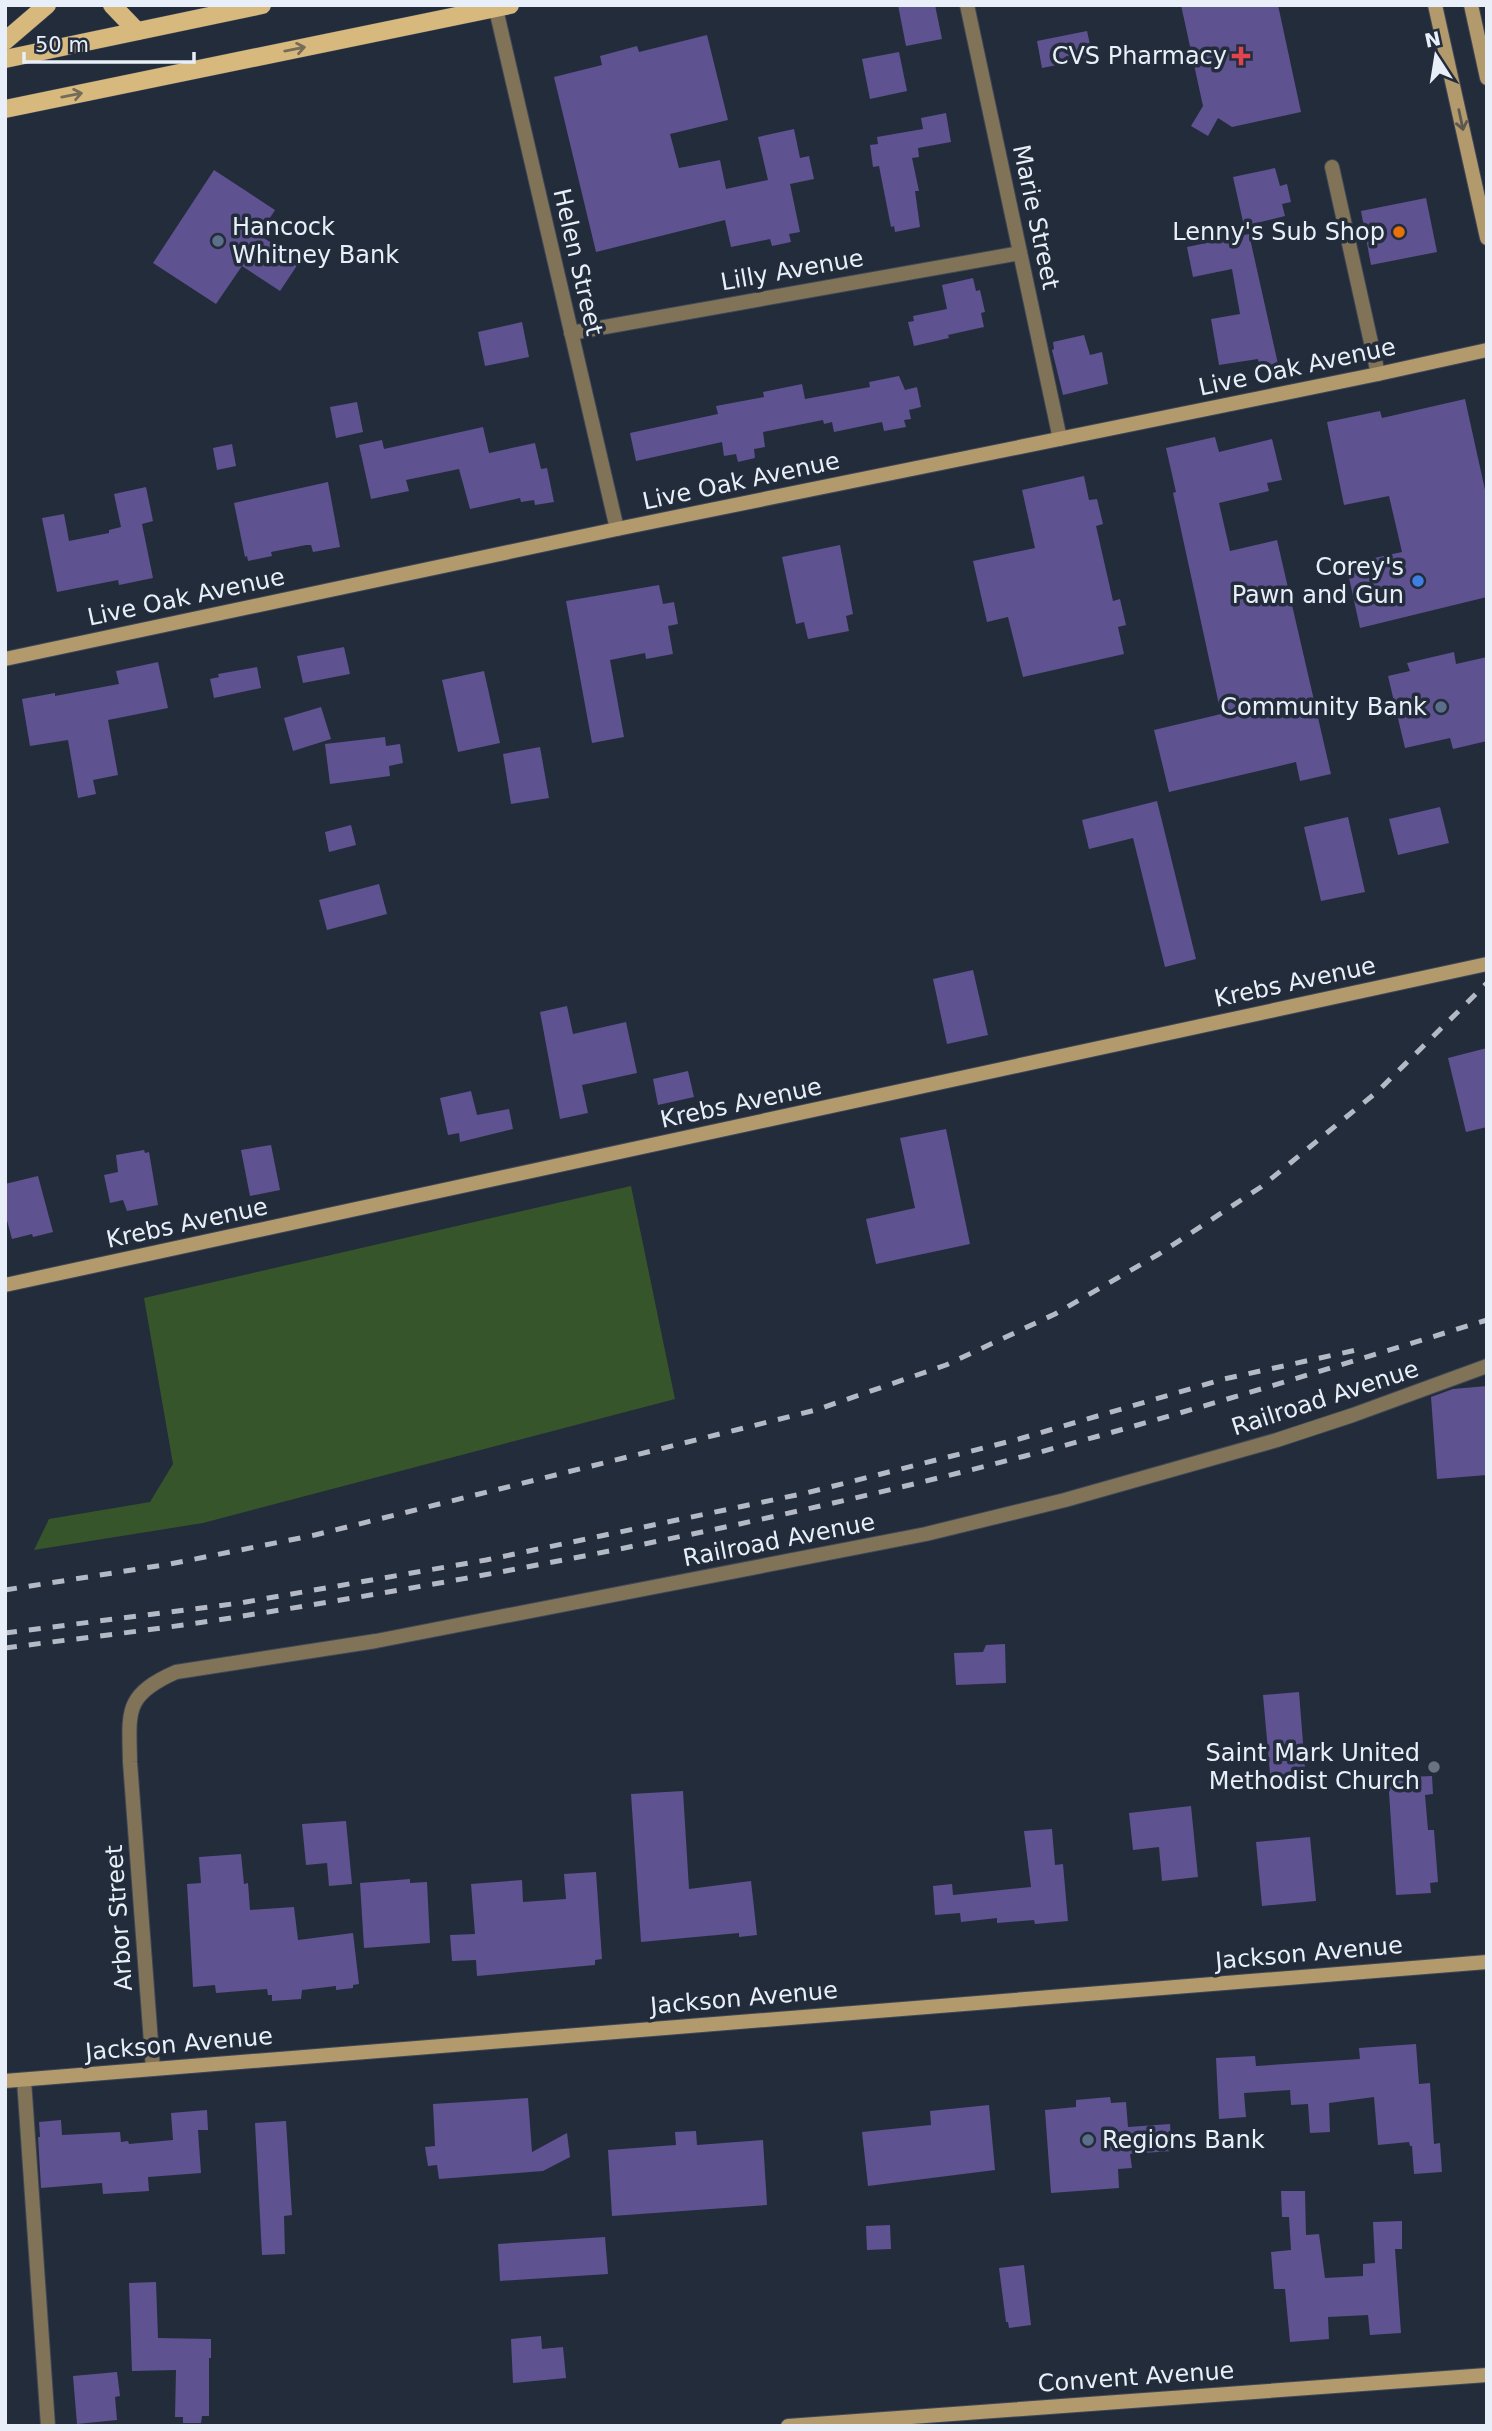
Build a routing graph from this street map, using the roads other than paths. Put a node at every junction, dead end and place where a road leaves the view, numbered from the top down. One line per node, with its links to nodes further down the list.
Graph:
1 (47, 5): 9 (main road)
2 (112, 5): 8 (main road)
3 (262, 5): 8 (main road)
4 (967, 5): 15 (street, Marie Street)
5 (1435, 5): 14 (street, one-way to 14)
6 (1471, 5): 11 (street)
7 (500, 6): 12 (main road, one-way to 7); 16 (street, Helen Street)
8 (136, 31): 10 (main road)
9 (5, 41)
10 (5, 59)
11 (1487, 78)
12 (5, 108)
13 (1332, 167): 18 (street)
14 (1487, 238)
15 (1020, 253): 16 (street, Lilly Avenue); 19 (street, Marie Street)
16 (571, 333): 20 (street, Helen Street)
17 (1487, 350): 18 (street, Live Oak Avenue)
18 (1378, 374): 19 (street, Live Oak Avenue)
19 (1060, 439): 20 (street, Live Oak Avenue)
20 (617, 529): 21 (street, Live Oak Avenue)
21 (5, 659)
22 (1487, 964): 23 (street, Krebs Avenue)
23 (5, 1285)
24 (1487, 1366): 25 (street, Railroad Avenue)
25 (130, 1762): 27 (street, Arbor Street)
26 (1487, 1962): 27 (street, Jackson Avenue)
27 (153, 2069): 28 (street, Jackson Avenue)
28 (24, 2080): 29 (street, Jackson Avenue); 31 (street)
29 (5, 2081)
30 (1487, 2375): 32 (street, Convent Avenue)
31 (48, 2426)
32 (788, 2426)

